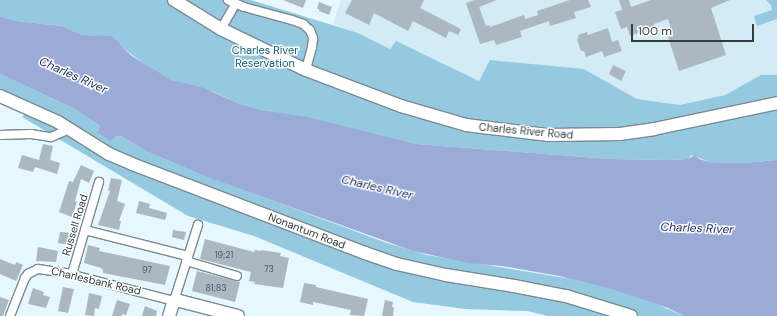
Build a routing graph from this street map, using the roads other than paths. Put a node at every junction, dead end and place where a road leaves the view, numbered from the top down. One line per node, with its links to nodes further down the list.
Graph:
1 (174, 0): 4 (street, Charles River Road)
2 (228, 0): 3 (street)
3 (235, 5): 4 (street); 5 (street)
4 (221, 29): 5 (street, Charles River Road)
5 (306, 70): 7 (street, Charles River Road)
6 (0, 96): 8 (street, Nonantum Road)
7 (777, 103)
8 (68, 128): 9 (street); 21 (street, Nonantum Road)
9 (0, 135)
10 (99, 182): 12 (street, Russell Road)
11 (198, 225): 13 (street)
12 (85, 230): 13 (street); 14 (street, Russell Road)
13 (187, 259): 15 (street); 16 (street)
14 (72, 274): 16 (street, Charlesbank Road); 18 (street, Charlesbank Road)
15 (237, 276)
16 (174, 301): 17 (street, Charlesbank Road); 19 (street)
17 (209, 308): 19 (street, Charlesbank Road); 20 (street, Charlesbank Road)
18 (10, 316)
19 (170, 316)
20 (238, 316)
21 (631, 316)

